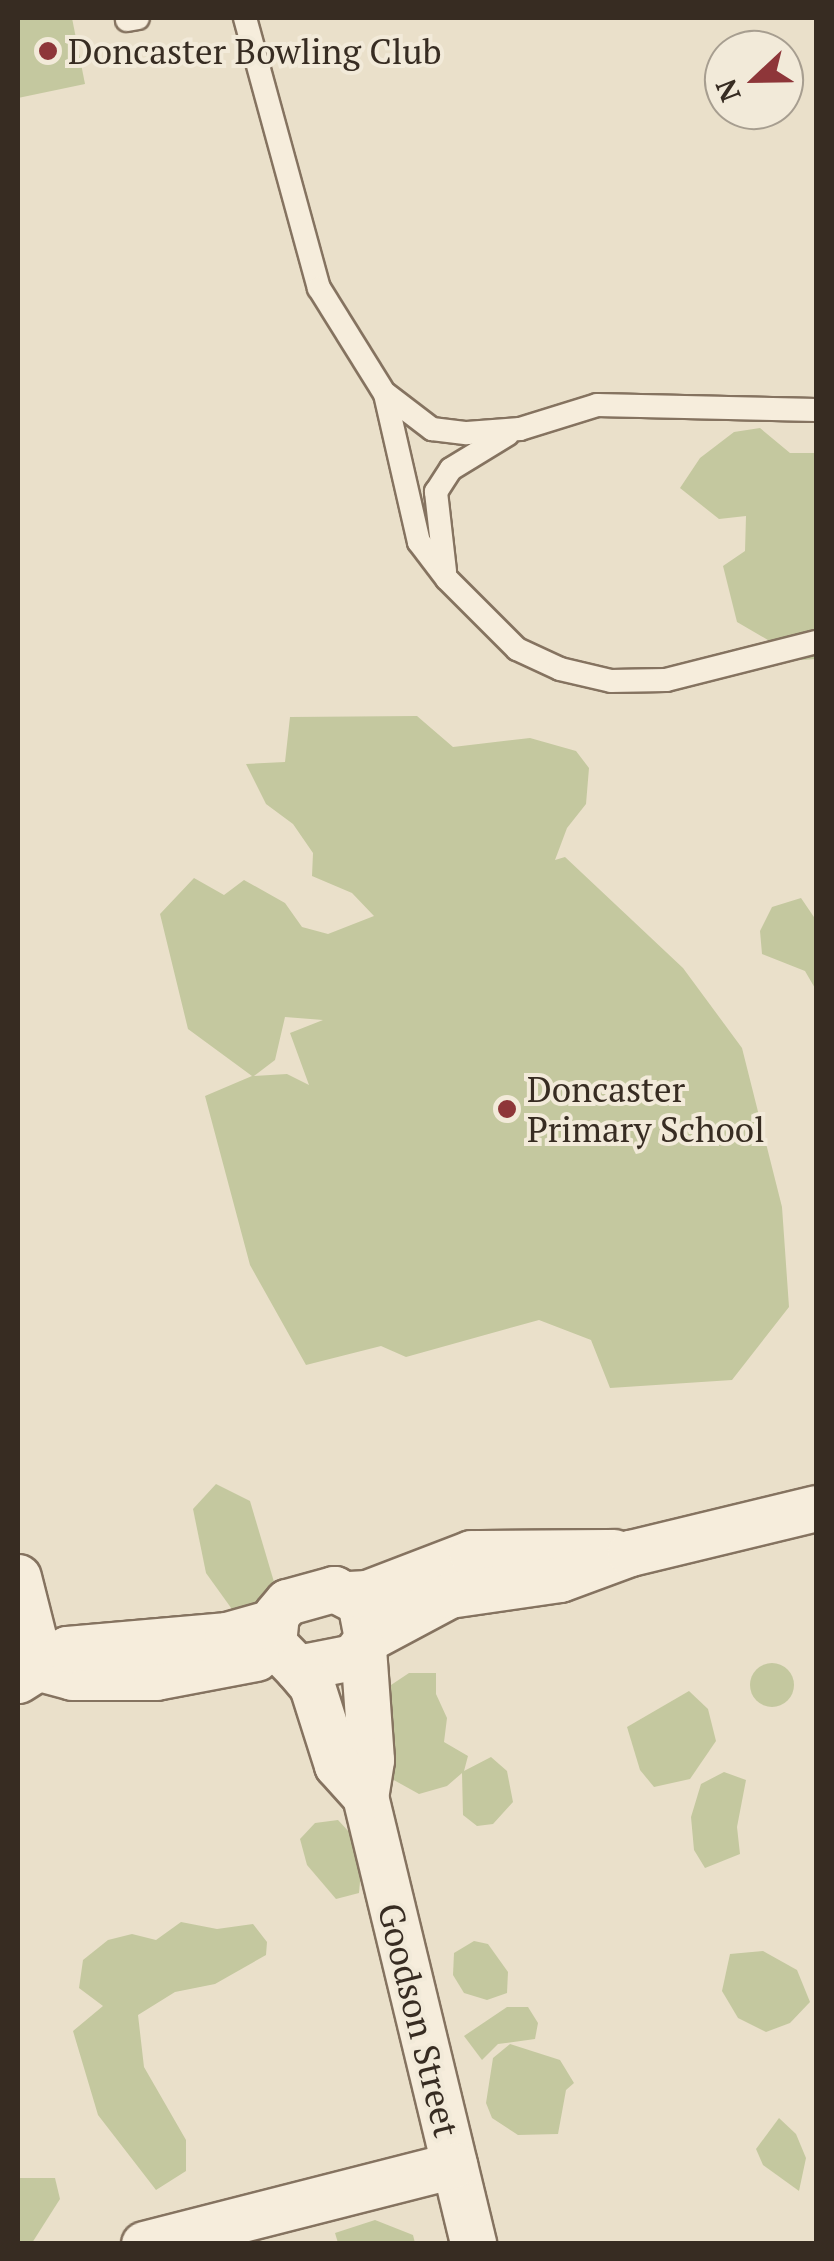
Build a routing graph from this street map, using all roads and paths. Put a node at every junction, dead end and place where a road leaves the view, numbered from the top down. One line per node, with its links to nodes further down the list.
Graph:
1 (245, 18): 2 (lane)
2 (385, 394): 4 (lane); 5 (lane)
3 (816, 410): 4 (lane)
4 (520, 430): 5 (lane)
5 (447, 580): 6 (lane)
6 (816, 642)
7 (816, 1508): 8 (street)
8 (630, 1553): 10 (street); 11 (street)
9 (18, 1577): 13 (street)
10 (349, 1594): 11 (street); 12 (street)
11 (365, 1643): 12 (street); 14 (street, Goodson Street)
12 (284, 1650): 13 (street); 14 (street, Goodson Street)
13 (29, 1674)
14 (365, 1796): 15 (street, Goodson Street)
15 (454, 2165): 16 (street); 17 (street, Goodson Street)
16 (144, 2244)
17 (474, 2244)

